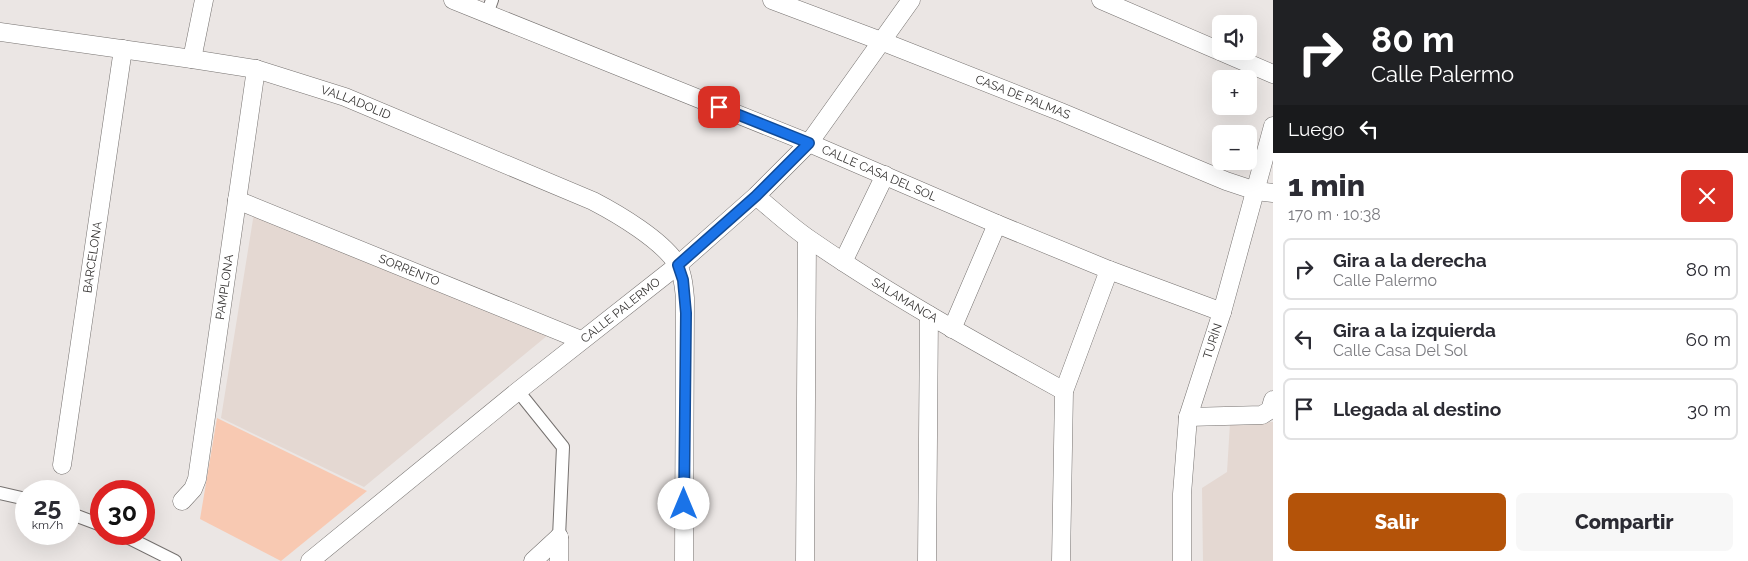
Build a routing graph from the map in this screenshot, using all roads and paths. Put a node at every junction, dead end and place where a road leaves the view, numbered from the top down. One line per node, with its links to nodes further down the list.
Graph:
1 (204, 0): 10 (street)
2 (453, 0): 6 (street, CALLE CASA DEL SOL)
3 (772, 0): 8 (street, CASA DE PALMAS)
4 (911, 0): 8 (street, CALLE PALERMO)
5 (1101, 0): 12 (street)
6 (489, 7): 14 (street, CALLE CASA DEL SOL)
7 (0, 32): 9 (street, VALLADOLID)
8 (881, 40): 14 (street, CALLE PALERMO); 16 (street, CASA DE PALMAS)
9 (123, 49): 10 (street, VALLADOLID); 32 (street, BARCELONA)
10 (192, 58): 11 (street, VALLADOLID)
11 (256, 69): 18 (street, PAMPLONA); 22 (street, VALLADOLID)
12 (1273, 74)
13 (1273, 126): 16 (street, TURÍN)
14 (809, 143): 15 (street, CALLE CASA DEL SOL); 17 (street, CALLE PALERMO)
15 (885, 175): 19 (street, CALLE CASA DEL SOL); 21 (street)
16 (1264, 192): 24 (street, TURÍN)
17 (756, 196): 20 (street, SALAMANCA); 22 (street, CALLE PALERMO)
18 (237, 200): 27 (street, SORRENTO); 35 (street, PAMPLONA)
19 (997, 224): 23 (street, CALLE CASA DEL SOL); 26 (street)
20 (807, 238): 21 (street, SALAMANCA); 43 (street)
21 (843, 262): 25 (street, SALAMANCA)
22 (678, 265): 27 (street, CALLE PALERMO); 42 (street)
23 (1109, 270): 24 (street, CALLE CASA DEL SOL); 29 (street)
24 (1222, 312): 31 (street, TURÍN)
25 (929, 315): 26 (street, SALAMANCA); 44 (street)
26 (952, 329): 29 (street, SALAMANCA)
27 (581, 340): 28 (street, CALLE PALERMO)
28 (518, 391): 36 (street); 39 (street, CALLE PALERMO)
29 (1064, 391): 45 (street)
30 (1273, 400): 31 (street)
31 (1188, 417): 46 (street, TURÍN)
32 (62, 465)
33 (0, 493): 34 (street)
34 (15, 496)
35 (182, 500)
36 (559, 537): 40 (street); 41 (street)
37 (144, 545): 38 (street)
38 (175, 561)
39 (310, 561)
40 (533, 561)
41 (559, 561)
42 (684, 561)
43 (805, 561)
44 (927, 561)
45 (1062, 561)
46 (1182, 561)

